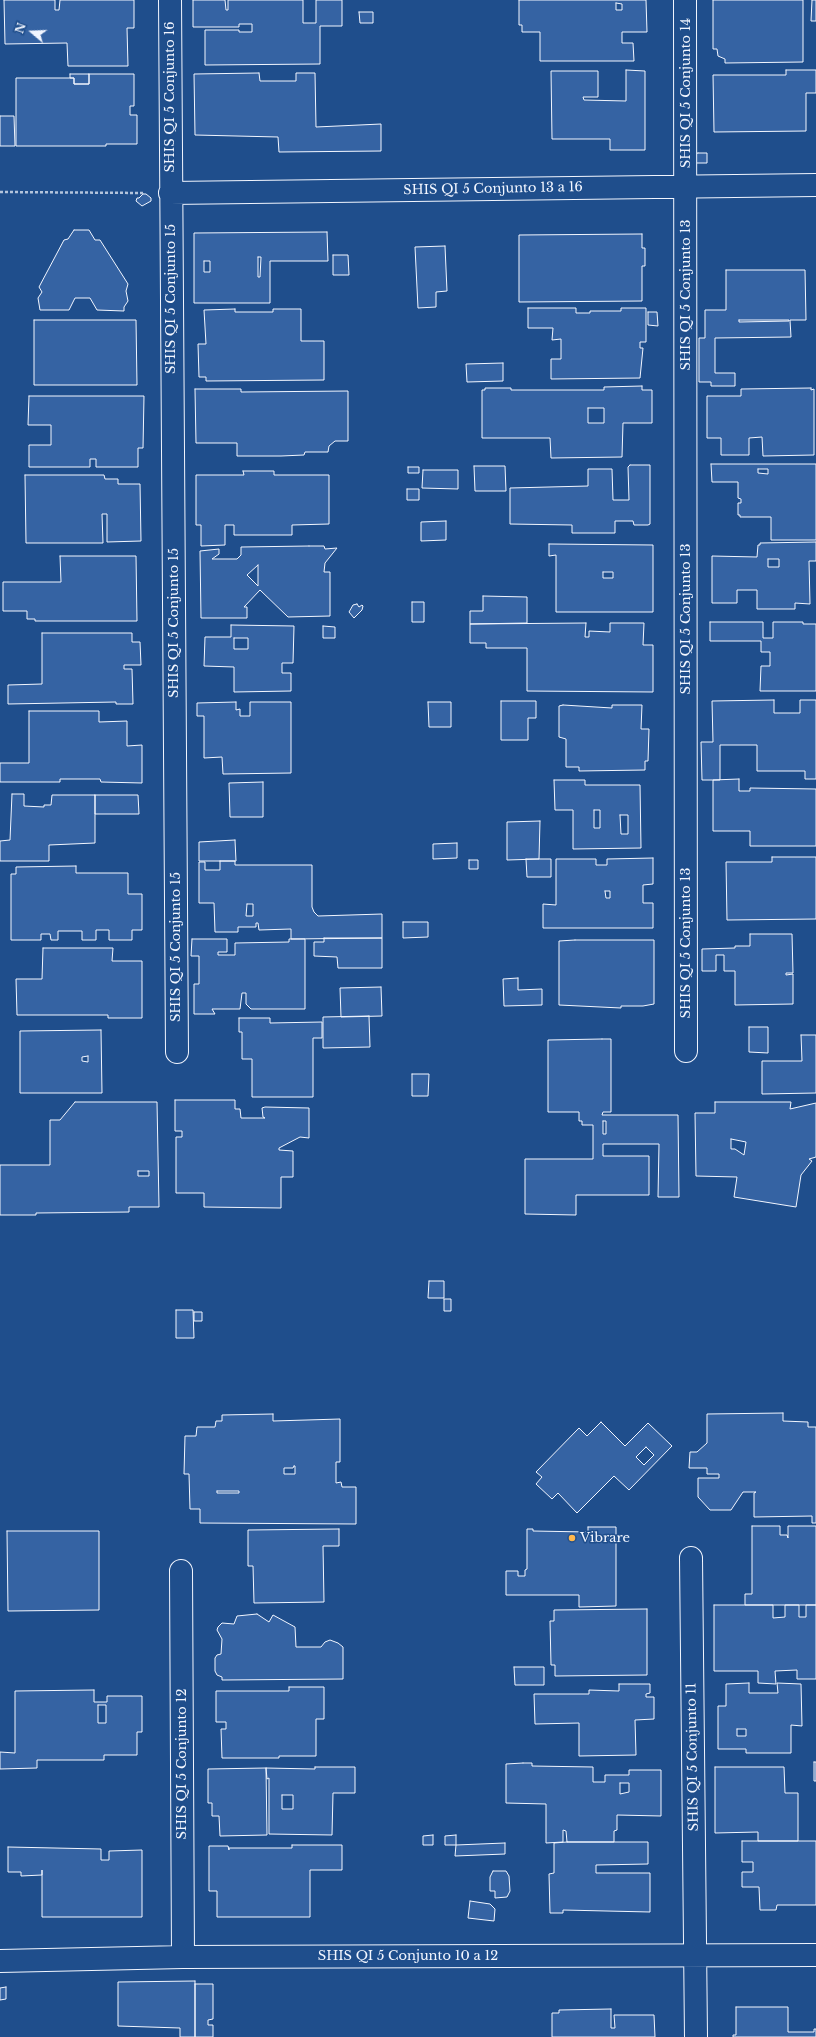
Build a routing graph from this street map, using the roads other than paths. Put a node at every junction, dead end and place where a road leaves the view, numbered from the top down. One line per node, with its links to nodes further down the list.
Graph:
1 (170, 0): 5 (street, SHIS QI 5 Conjunto 16)
2 (685, 0): 4 (street, SHIS QI 5 Conjunto 14)
3 (816, 185): 4 (street, SHIS QI 5 Conjunto 13 a 16)
4 (686, 187): 5 (street, SHIS QI 5 Conjunto 13 a 16); 6 (street, SHIS QI 5 Conjunto 13)
5 (170, 193): 7 (street, SHIS QI 5 Conjunto 15)
6 (686, 1051)
7 (177, 1052)
8 (691, 1558): 12 (street, SHIS QI 5 Conjunto 11)
9 (181, 1571): 11 (street, SHIS QI 5 Conjunto 12)
10 (816, 1955): 12 (street, SHIS QI 5 Conjunto 10 a 12)
11 (183, 1956): 12 (street, SHIS QI 5 Conjunto 10 a 12); 13 (street, SHIS QI 5 Conjunto 10 a 12)
12 (696, 1956): 14 (street, SHIS QI 5 Conjunto 11)
13 (0, 1961)
14 (696, 2037)

